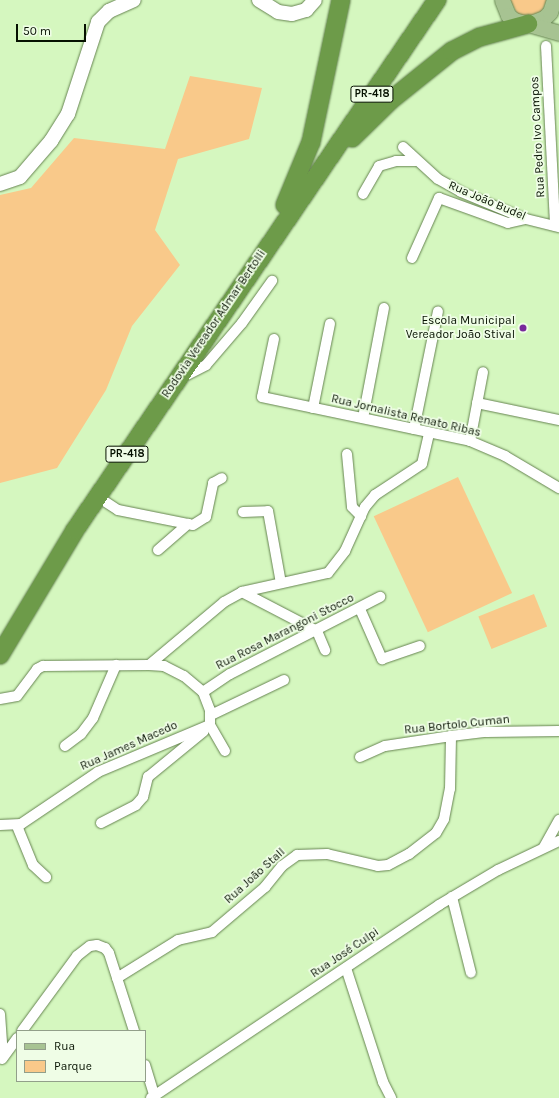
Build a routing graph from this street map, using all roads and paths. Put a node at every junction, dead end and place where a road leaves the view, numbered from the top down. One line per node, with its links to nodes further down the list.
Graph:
1 (134, 0): 13 (street)
2 (259, 0): 3 (street)
3 (315, 0)
4 (341, 0): 18 (highway)
5 (437, 0): 14 (highway, Rodovia Vereador Admar Bertolli / PR-418)
6 (554, 0): 8 (main road)
7 (501, 1): 8 (main road)
8 (528, 24): 9 (main road); 14 (highway)
9 (559, 33)
10 (546, 46): 17 (street, Rua Pedro Ivo Campos)
11 (403, 147): 12 (street, Rua João Budel)
12 (416, 161): 15 (street); 16 (street, Rua João Budel)
13 (0, 184)
14 (307, 187): 18 (highway, Rodovia Vereador Admar Bertolli / PR-418)
15 (363, 194)
16 (526, 218): 17 (street, Rua João Budel); 19 (street)
17 (557, 227)
18 (260, 257): 26 (highway, Rodovia Vereador Admar Bertolli / PR-418)
19 (412, 258)
20 (272, 281): 26 (street)
21 (384, 308): 29 (street)
22 (438, 311): 31 (street)
23 (330, 324): 28 (street)
24 (274, 339): 28 (street, Rua Jornalista Renato Ribas)
25 (483, 372): 27 (street)
26 (176, 380): 37 (highway, Rodovia Vereador Admar Bertolli / PR-418)
27 (477, 403): 30 (street); 33 (street)
28 (313, 408): 29 (street, Rua Jornalista Renato Ribas)
29 (362, 418): 31 (street, Rua Jornalista Renato Ribas)
30 (559, 420)
31 (414, 430): 32 (street, Rua Jornalista Renato Ribas)
32 (429, 433): 33 (street, Rua Jornalista Renato Ribas); 39 (street)
33 (470, 442): 36 (street, Rua Jornalista Renato Ribas)
34 (347, 454): 39 (street)
35 (222, 478): 40 (street)
36 (559, 488)
37 (98, 497): 40 (street); 49 (highway, Rodovia Vereador Admar Bertolli / PR-418)
38 (243, 512): 42 (street)
39 (361, 516): 42 (street)
40 (188, 524): 41 (street)
41 (158, 550)
42 (281, 583): 43 (street)
43 (242, 592): 46 (street); 51 (street)
44 (380, 597): 45 (street, Rua Rosa Marangoni Stocco)
45 (360, 609): 46 (street, Rua Rosa Marangoni Stocco); 47 (street)
46 (316, 631): 48 (street); 53 (street, Rua Rosa Marangoni Stocco)
47 (420, 646)
48 (325, 650)
49 (0, 655)
50 (116, 665): 51 (street); 54 (street); 58 (street)
51 (150, 665): 53 (street)
52 (284, 680): 55 (street)
53 (203, 692): 55 (street)
54 (0, 699)
55 (210, 720): 59 (street); 62 (street); 64 (street, Rua James Macedo)
56 (559, 731): 57 (street, Rua Bortolo Cuman)
57 (451, 736): 60 (street, Rua Bortolo Cuman); 71 (street, Rua João Stall)
58 (65, 746)
59 (225, 751)
60 (360, 757)
61 (559, 820): 66 (street)
62 (101, 823)
63 (0, 825): 64 (street)
64 (17, 826): 67 (street)
65 (559, 841): 66 (street, Rua José Culpi)
66 (544, 847): 68 (street, Rua José Culpi)
67 (46, 877)
68 (452, 897): 69 (street, Rua José Culpi); 70 (street)
69 (346, 968): 78 (street, Rua José Culpi); 79 (street)
70 (471, 973)
71 (117, 978): 73 (street); 74 (street)
72 (0, 1014): 76 (street)
73 (23, 1030)
74 (134, 1030)
75 (16, 1039): 76 (street)
76 (1, 1059)
77 (146, 1069): 78 (street)
78 (154, 1097)
79 (391, 1098)

